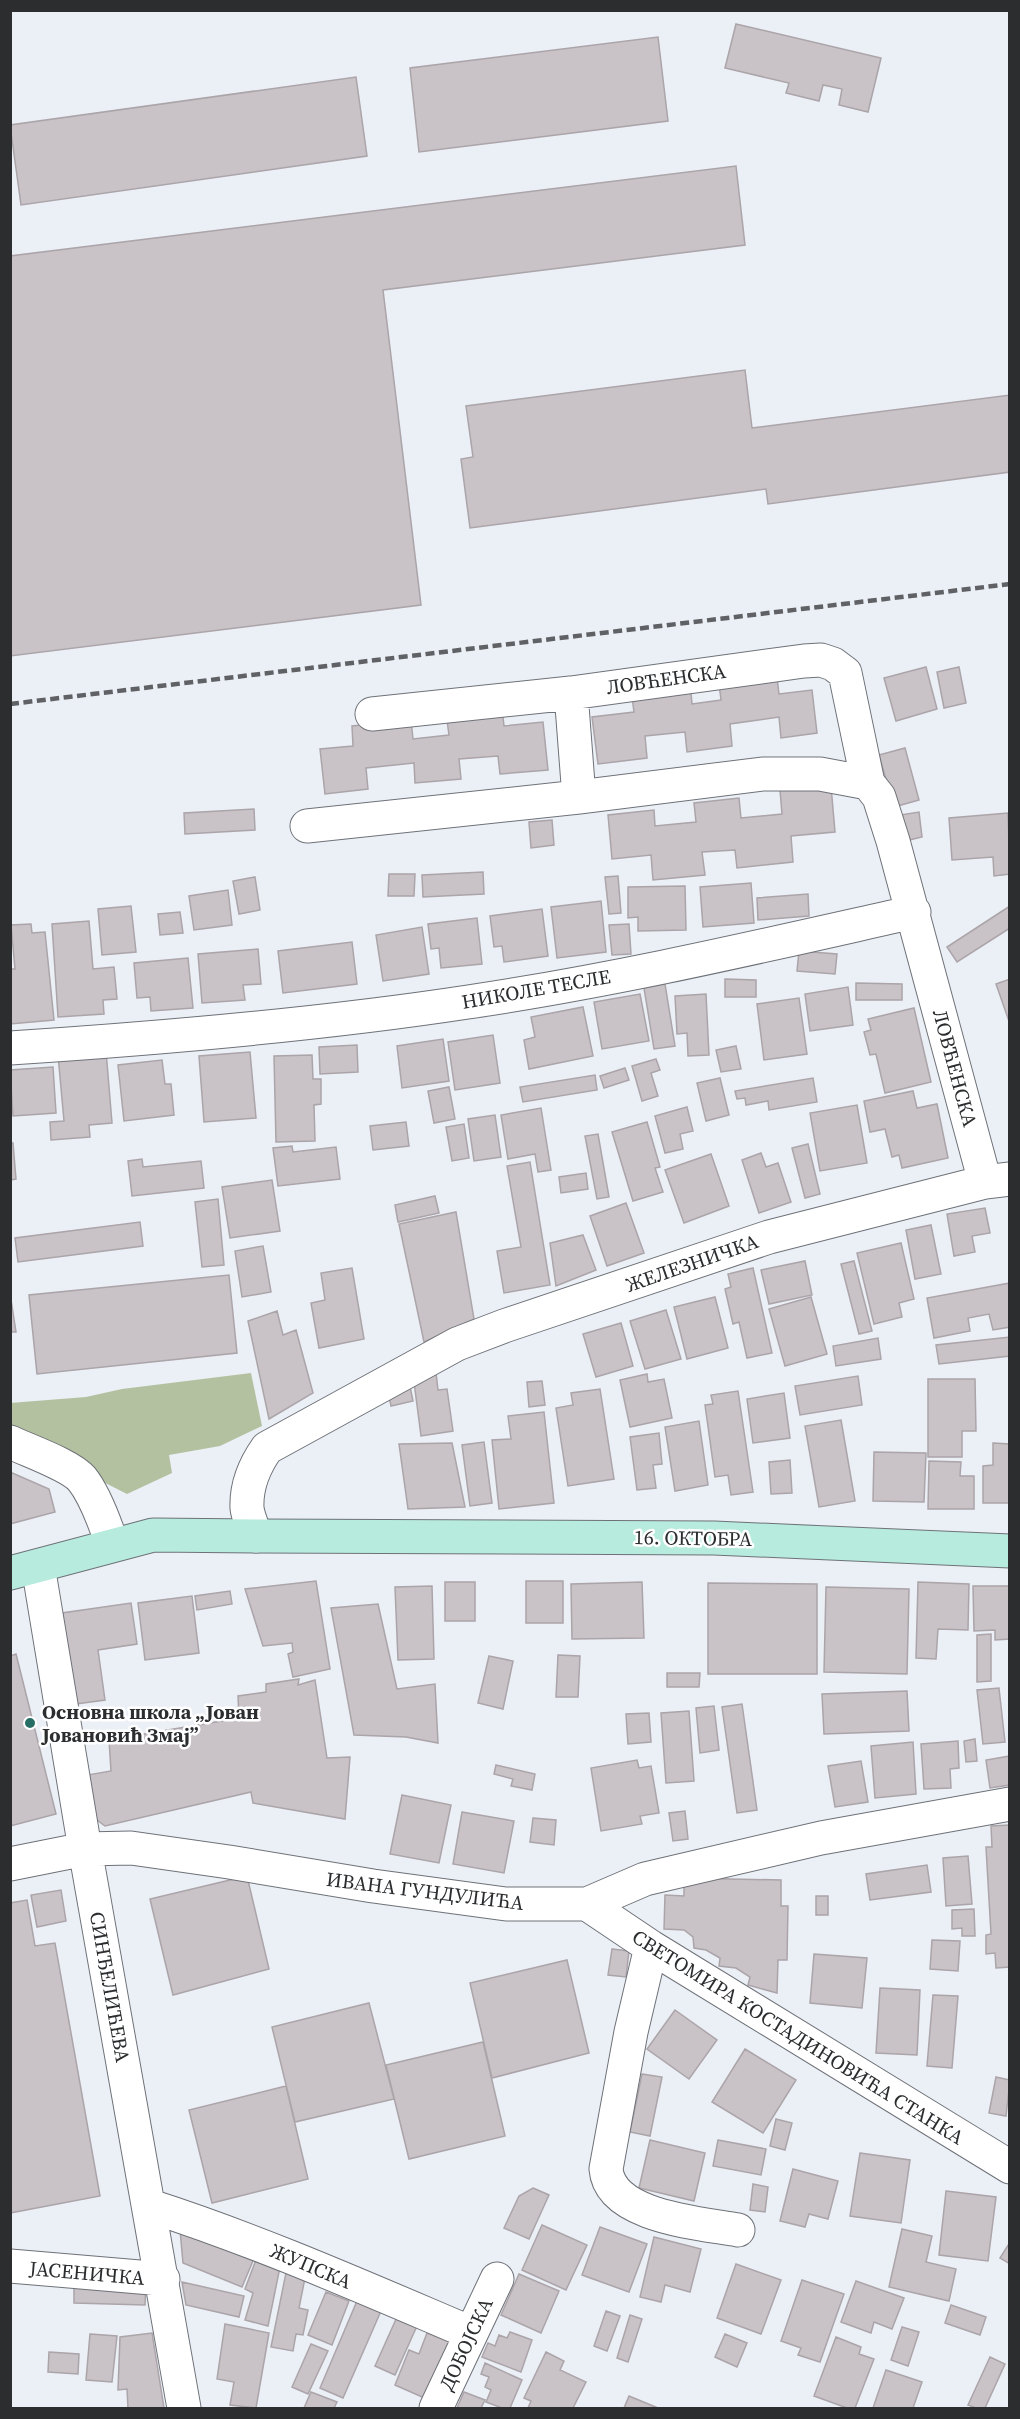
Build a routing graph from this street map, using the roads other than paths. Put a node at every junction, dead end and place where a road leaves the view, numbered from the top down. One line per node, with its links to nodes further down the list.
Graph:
1 (571, 693): 2 (street, ЛОВЋЕНСКА); 3 (street, ЛОВЋЕНСКА); 4 (street)
2 (372, 714)
3 (868, 783): 4 (street); 6 (street, ЛОВЋЕНСКА)
4 (579, 797): 5 (street)
5 (307, 826)
6 (914, 912): 7 (street, НИКОЛЕ ТЕСЛЕ); 8 (street, ЛОВЋЕНСКА)
7 (10, 1048)
8 (997, 1181): 10 (street, ЖЕЛЕЗНИЧКА)
9 (10, 1442): 11 (street)
10 (256, 1536): 11 (main road, 16. ОКТОБРА); 12 (main road, 16. ОКТОБРА)
11 (112, 1544): 13 (main road, 16. ОКТОБРА)
12 (1010, 1551)
13 (24, 1569): 15 (street, СИНЂЕЛИЋЕВА)
14 (1010, 1804): 17 (street, ИВАНА ГУНДУЛИЋА)
15 (85, 1849): 16 (street, ИВАНА ГУНДУЛИЋА); 17 (street, ИВАНА ГУНДУЛИЋА); 20 (street, СИНЂЕЛИЋЕВА)
16 (10, 1864)
17 (587, 1904): 18 (street, СВЕТОМИРА КОСТАДИНОВИЋА СТАНКА)
18 (651, 1947): 19 (street, СВЕТОМИРА КОСТАДИНОВИЋА СТАНКА); 21 (street)
19 (1010, 2167)
20 (150, 2206): 23 (street, СИНЂЕЛИЋЕВА); 25 (street, ЖУПСКА)
21 (738, 2230)
22 (10, 2266): 23 (street, ЈАСЕНИЧКА)
23 (163, 2279): 26 (street, СИНЂЕЛИЋЕВА)
24 (497, 2279): 25 (street, ДОБОЈСКА)
25 (471, 2333): 27 (street, ДОБОЈСКА)
26 (184, 2409)
27 (436, 2409)

